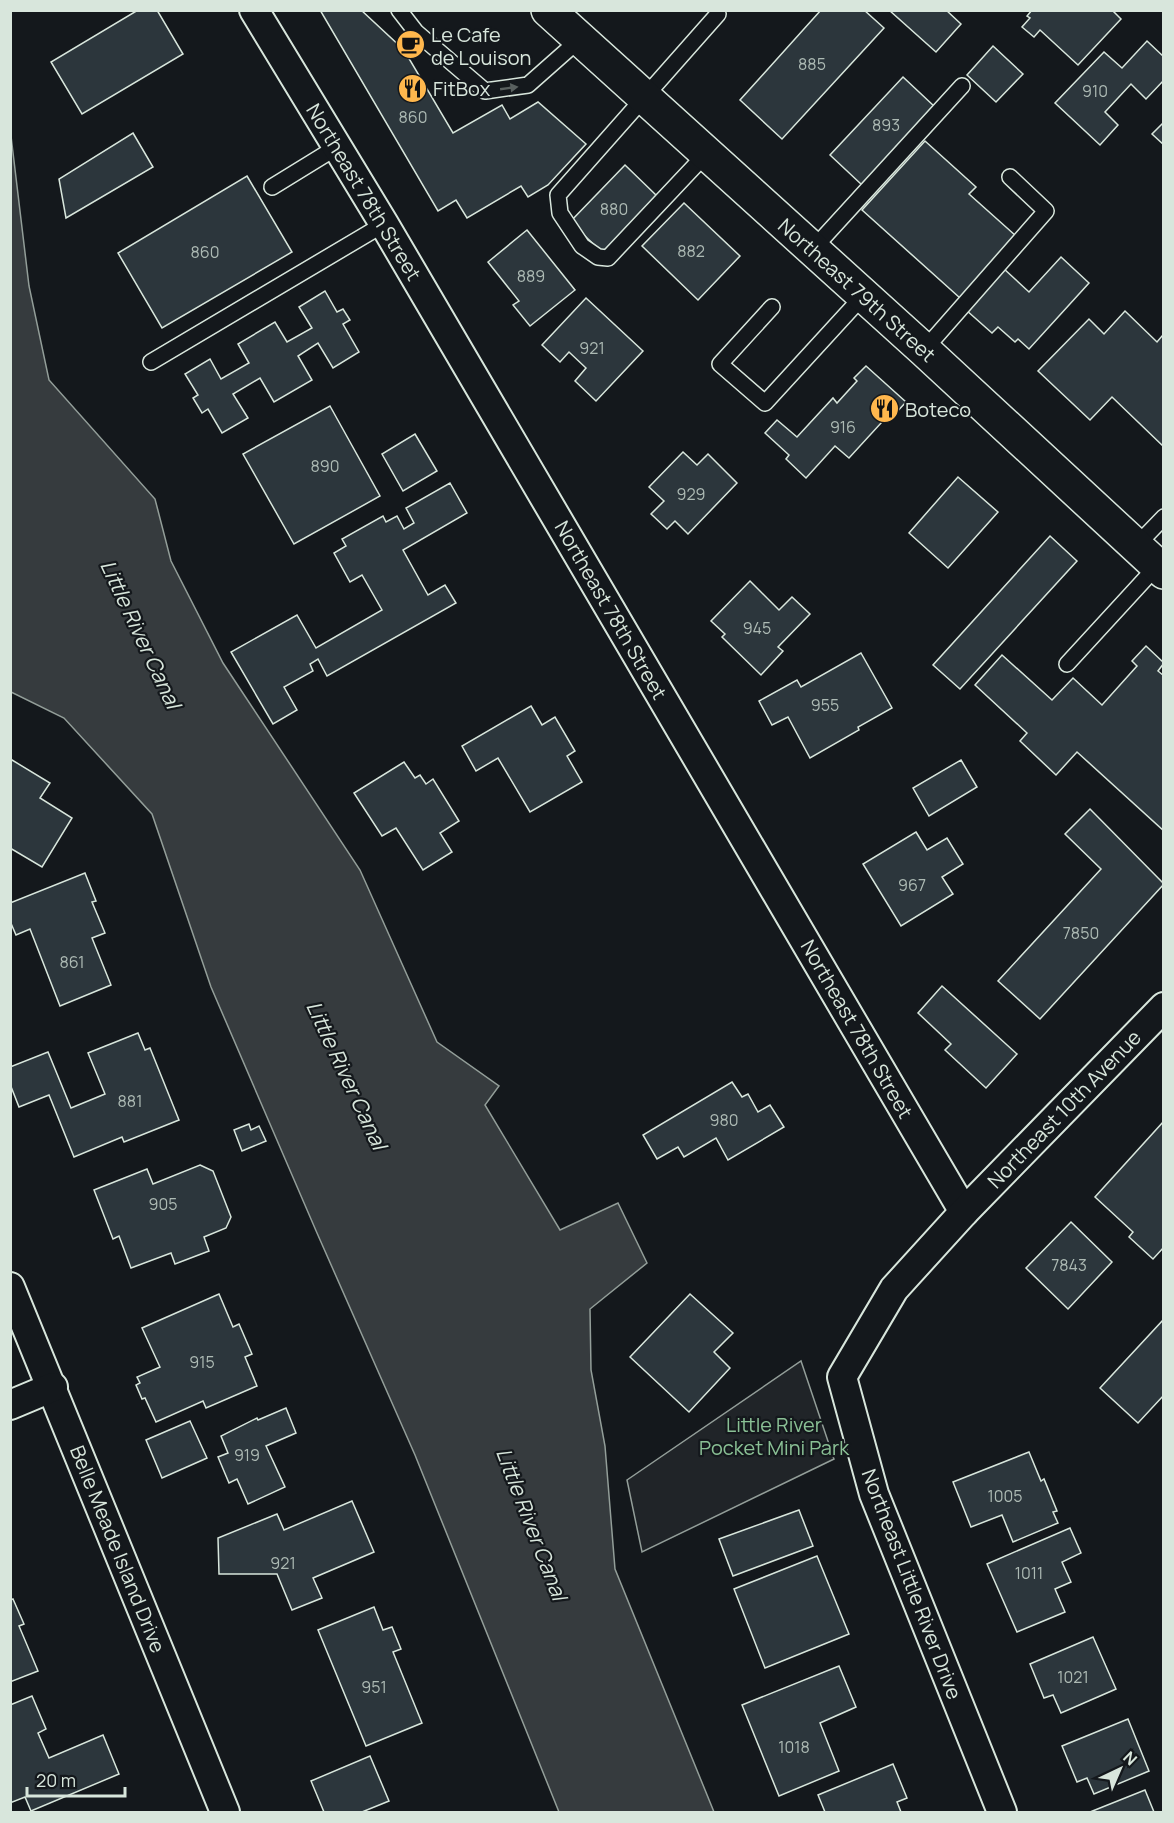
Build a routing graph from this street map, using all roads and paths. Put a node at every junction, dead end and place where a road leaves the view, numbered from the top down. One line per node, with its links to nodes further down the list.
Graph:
1 (254, 10): 8 (street, Northeast 78th Street)
2 (399, 10): 5 (lane, one-way to 5)
3 (548, 10): 5 (main road, Northeast 79th Street)
4 (718, 14): 7 (lane)
5 (580, 39): 7 (main road, Northeast 79th Street)
6 (962, 86): 13 (lane)
7 (644, 98): 9 (main road, Northeast 79th Street); 9 (lane)
8 (337, 147): 11 (lane); 12 (street, Northeast 78th Street)
9 (706, 154): 13 (main road, Northeast 79th Street)
10 (1010, 177): 16 (lane)
11 (272, 187)
12 (384, 224): 17 (lane); 22 (street, Northeast 78th Street)
13 (812, 250): 14 (main road, Northeast 79th Street)
14 (863, 296): 15 (lane); 16 (main road, Northeast 79th Street)
15 (772, 307)
16 (924, 350): 19 (main road, Northeast 79th Street)
17 (151, 362)
18 (1164, 517): 19 (lane)
19 (1152, 562): 20 (lane)
20 (1067, 664)
21 (1164, 1007): 22 (street, Northeast 10th Avenue)
22 (964, 1212): 27 (street, Northeast Little River Drive)
23 (10, 1287): 24 (street, Belle Meade Island Drive)
24 (53, 1387): 25 (street); 26 (street, Belle Meade Island Drive)
25 (10, 1405)
26 (225, 1812)
27 (1002, 1812)

